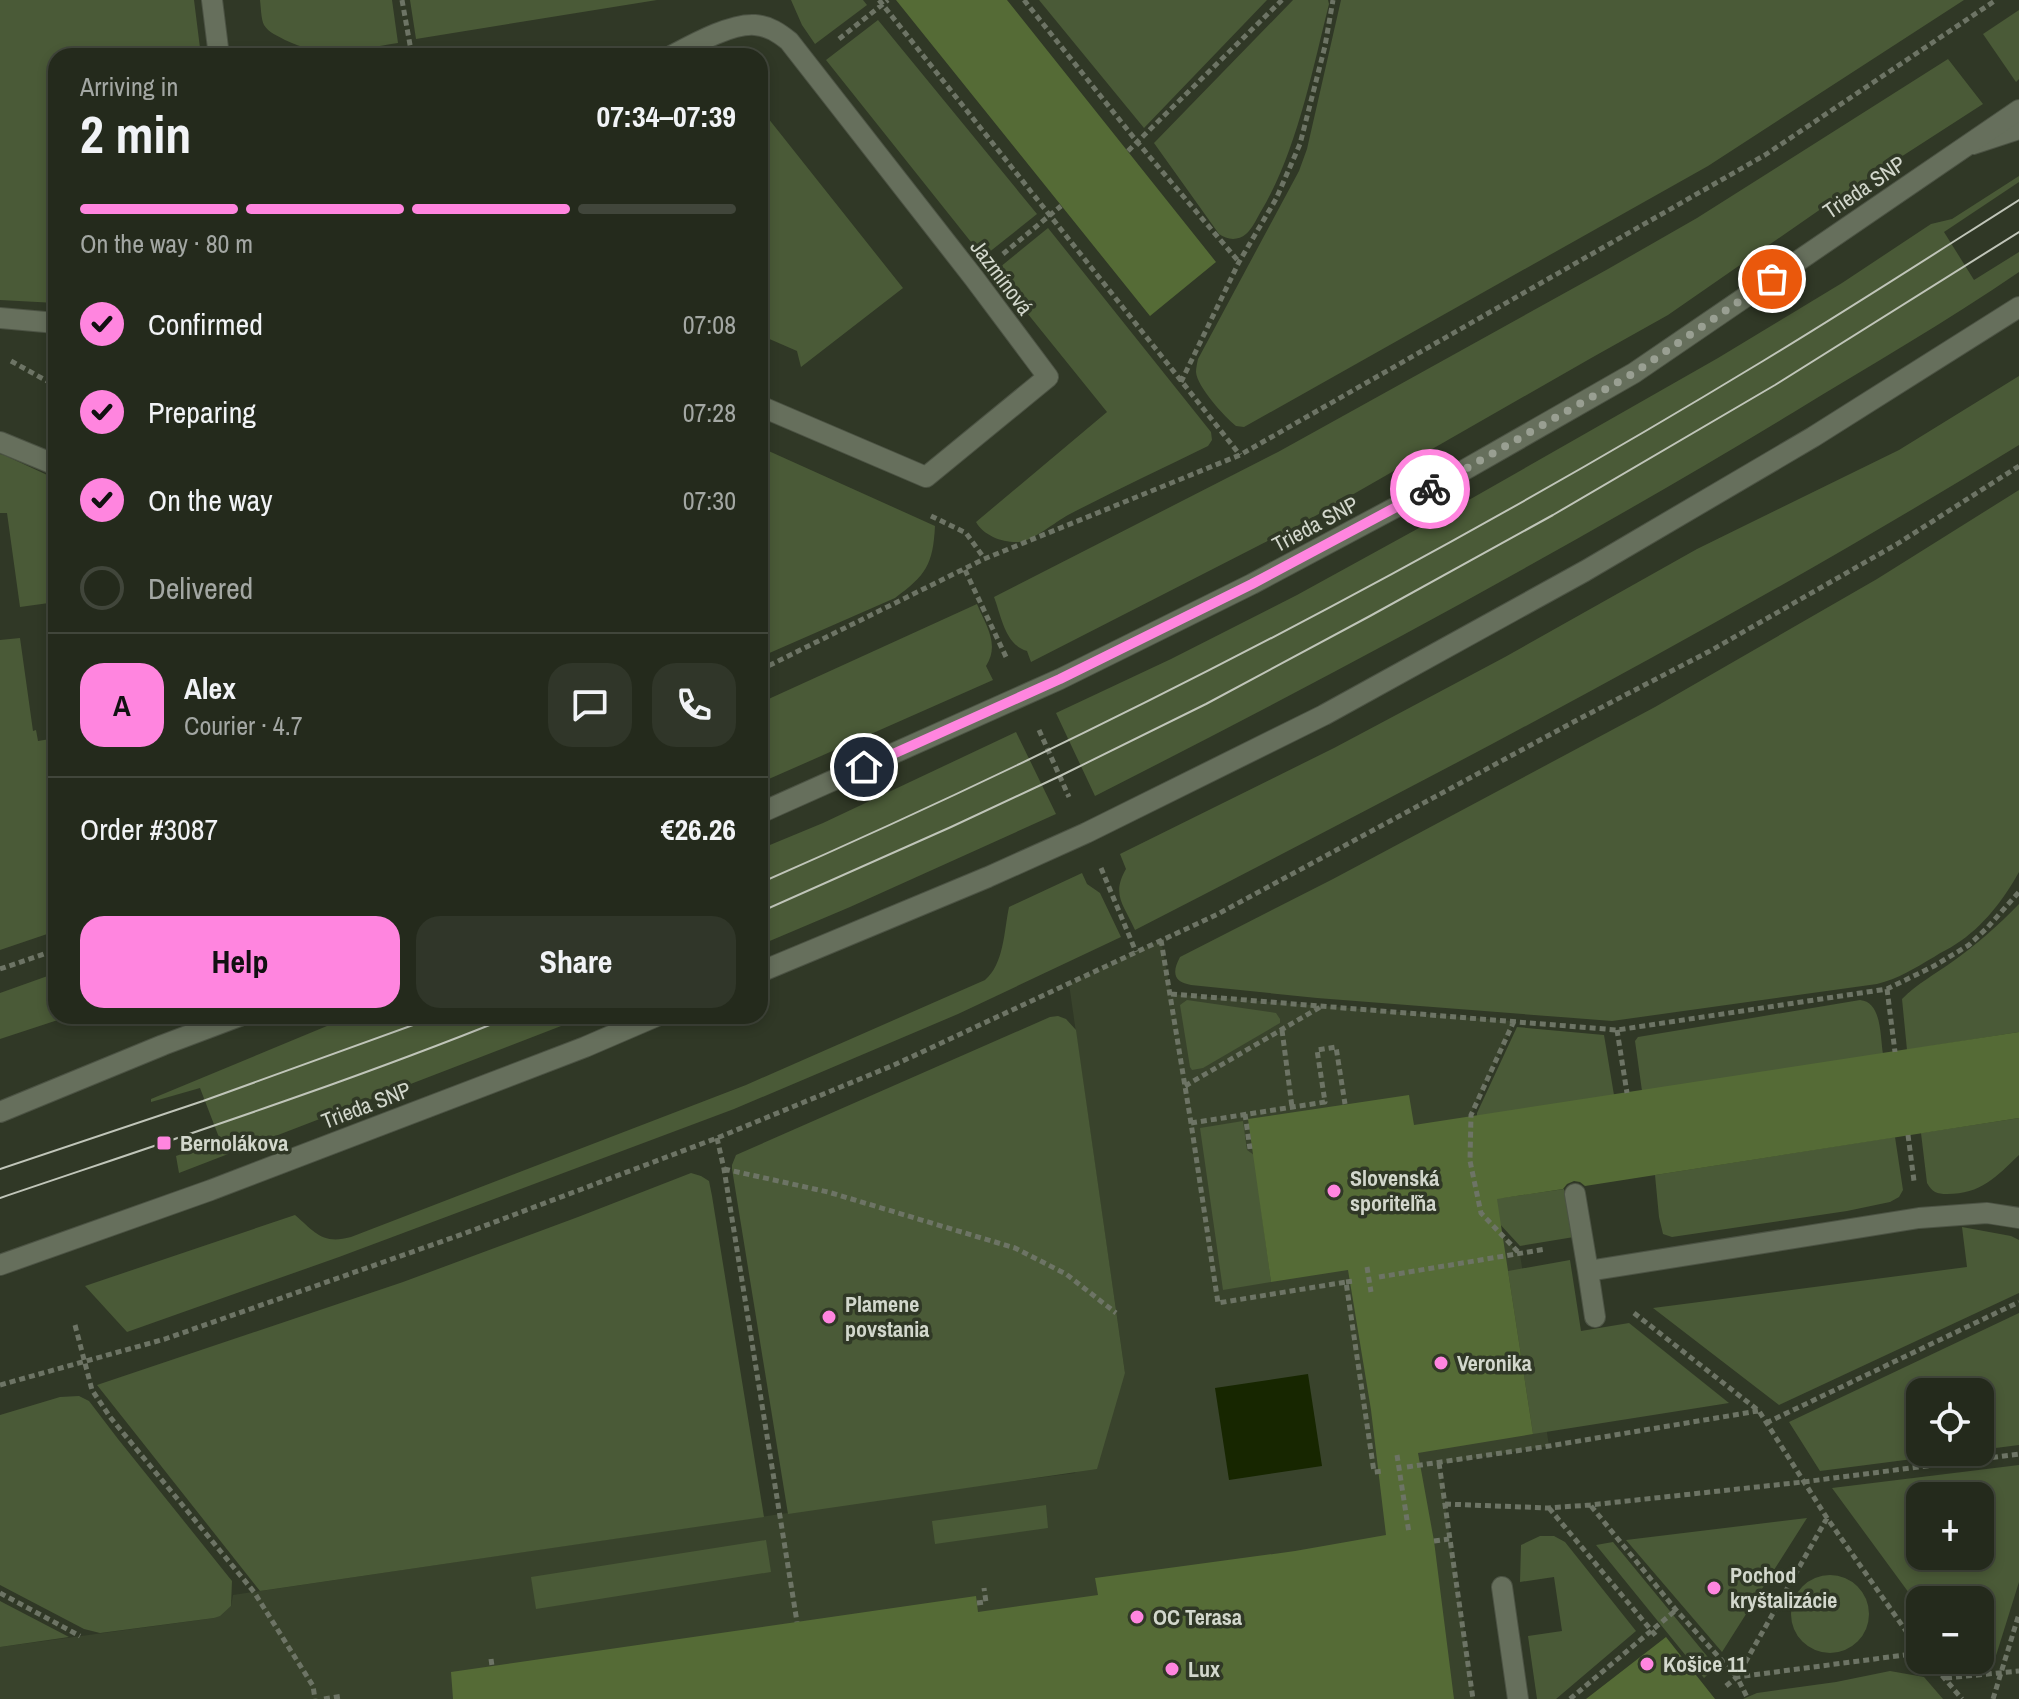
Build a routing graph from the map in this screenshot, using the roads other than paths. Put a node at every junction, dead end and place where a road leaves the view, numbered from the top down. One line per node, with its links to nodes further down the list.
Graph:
1 (212, 0): 2 (street)
2 (218, 48)
3 (689, 48): 10 (street, Jazmínová)
4 (2019, 110): 6 (street, Trieda SNP)
5 (2019, 129): 6 (street)
6 (1963, 148): 13 (street, Trieda SNP)
7 (2019, 307): 14 (street)
8 (0, 318): 9 (street)
9 (48, 322)
10 (768, 409)
11 (0, 442): 12 (street)
12 (48, 462)
13 (768, 809)
14 (768, 969)
15 (219, 1024): 17 (street)
16 (638, 1024): 20 (street, Trieda SNP)
17 (1, 1112)
18 (1575, 1194): 21 (street)
19 (2019, 1218): 21 (street)
20 (0, 1265)
21 (1588, 1271): 22 (street)
22 (1595, 1317)
23 (1502, 1587): 24 (street)
24 (1518, 1699)

